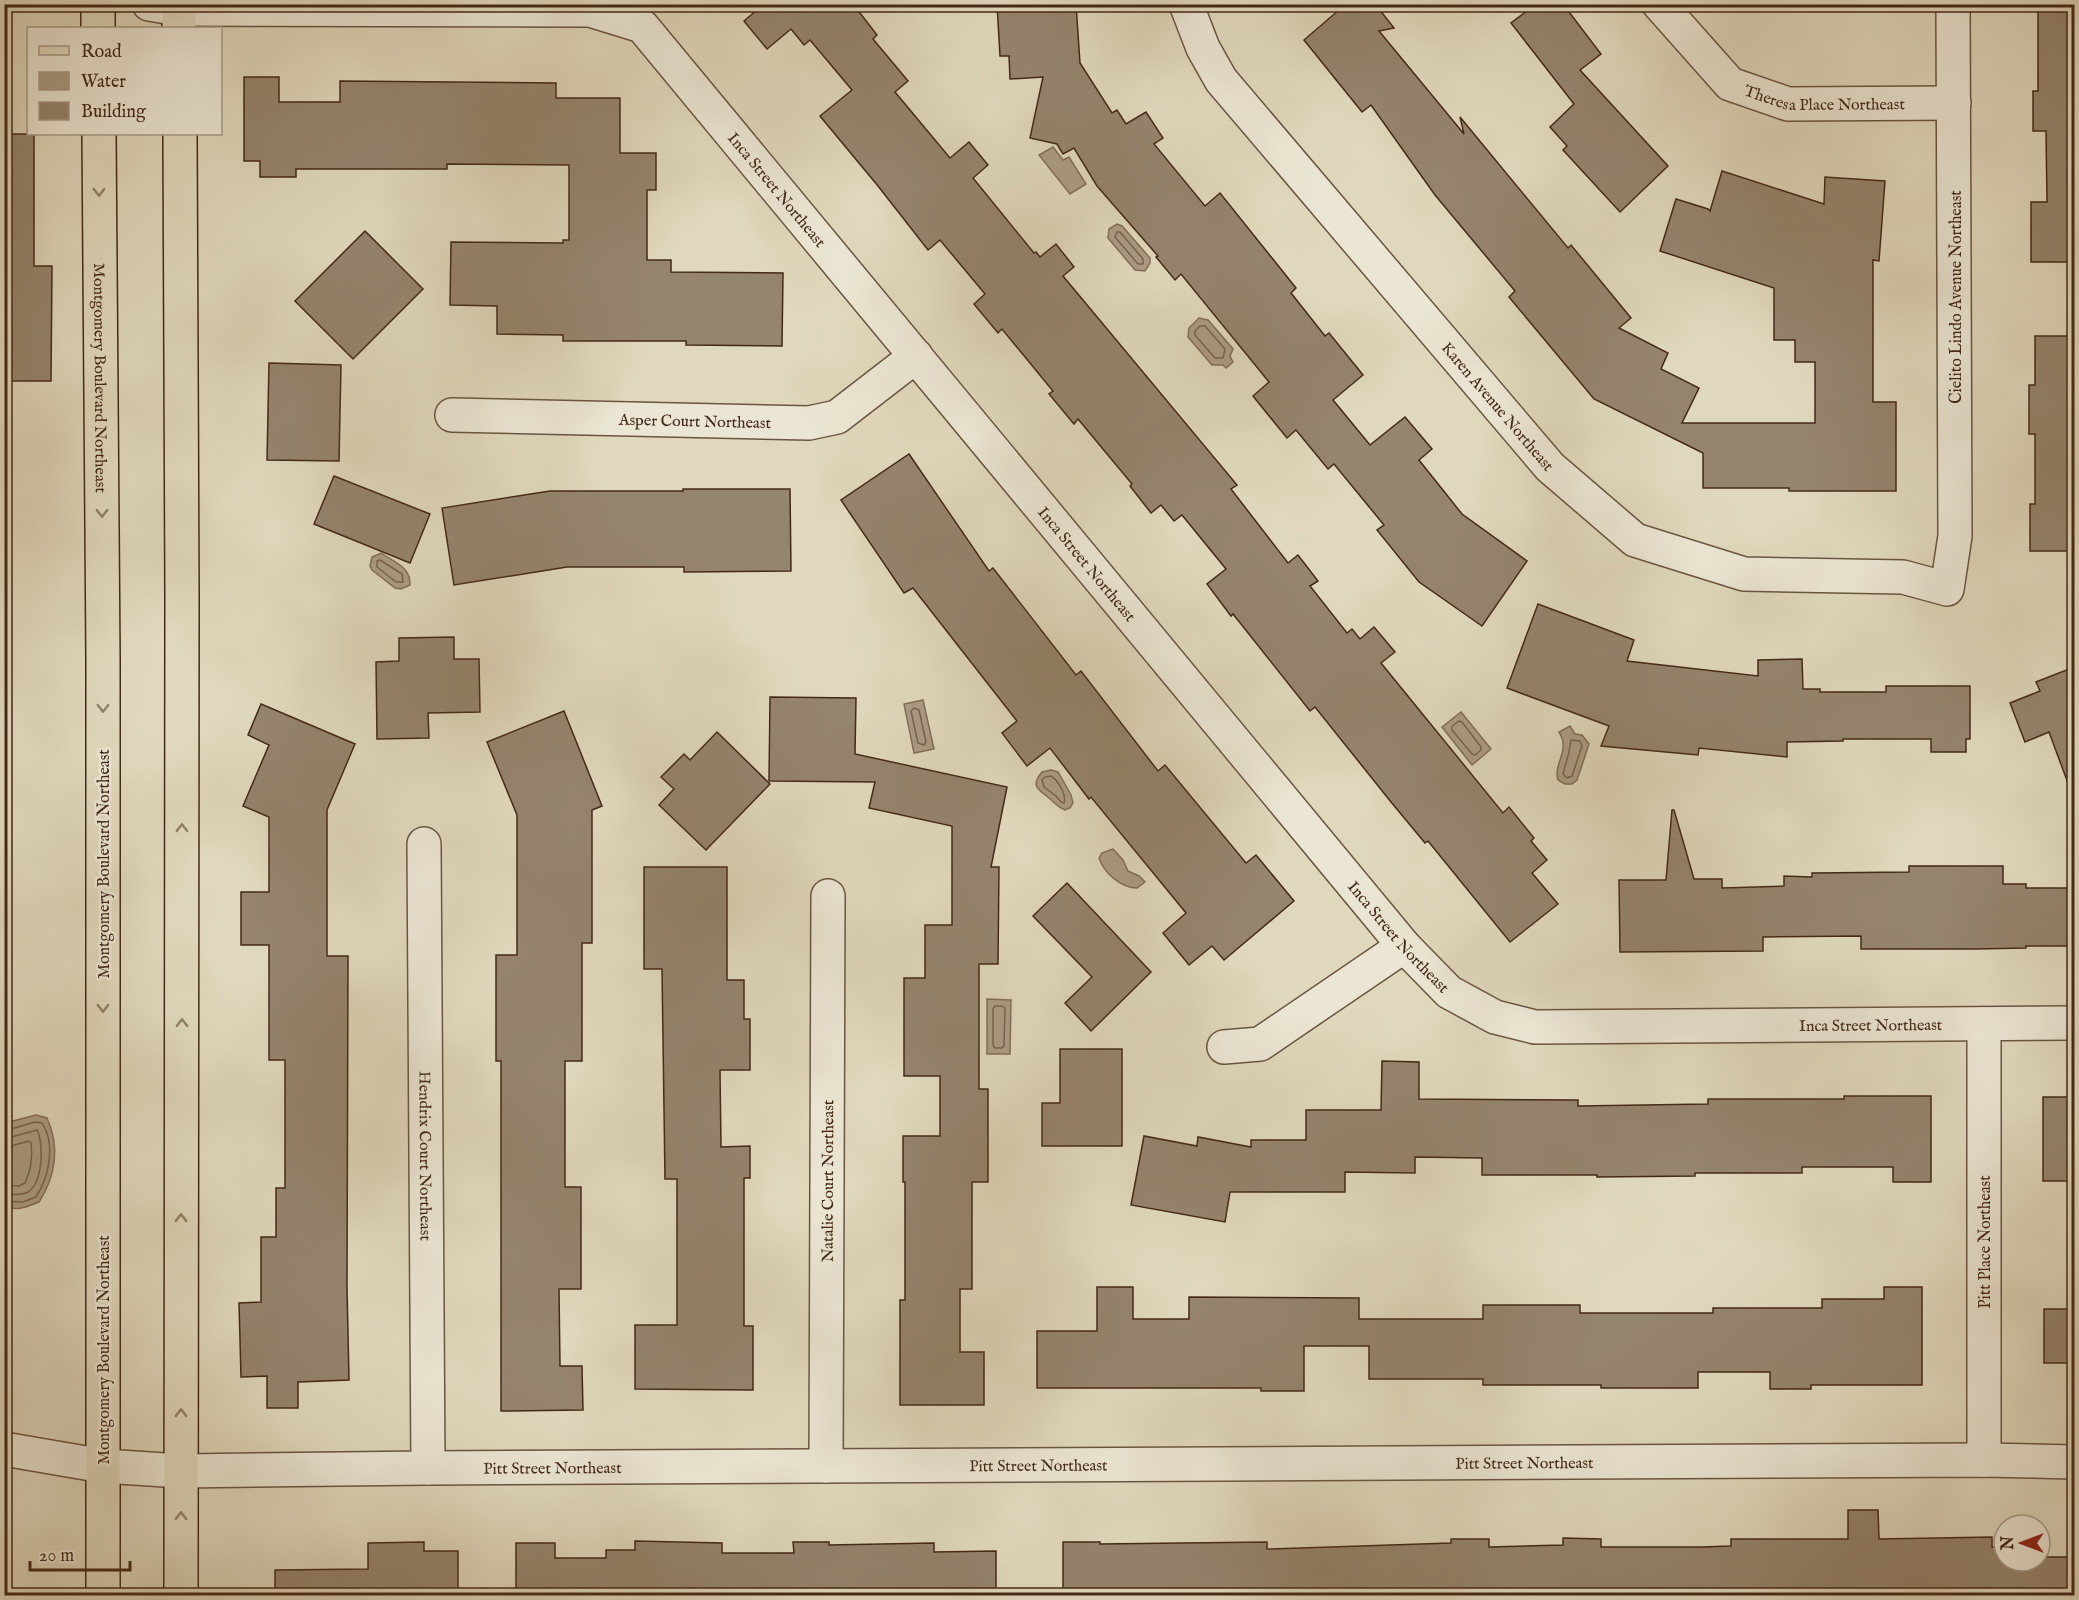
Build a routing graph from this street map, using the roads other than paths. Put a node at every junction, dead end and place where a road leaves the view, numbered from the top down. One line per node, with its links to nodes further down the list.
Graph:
1 (98, 4): 6 (main road)
2 (1186, 4): 12 (street, Karen Avenue Northeast)
3 (1659, 4): 7 (street, Theresa Place Northeast)
4 (1953, 4): 7 (street, Cielito Lindo Avenue Northeast)
5 (171, 12): 10 (street, Inca Street Northeast)
6 (98, 27)
7 (1954, 103): 12 (street, Cielito Lindo Avenue Northeast)
8 (99, 135): 22 (main road, Montgomery Boulevard Northeast, one-way to 22)
9 (180, 135): 25 (main road, one-way to 9)
10 (916, 356): 11 (street, Asper Court Northeast); 15 (street, Inca Street Northeast)
11 (452, 415)
12 (1947, 589)
13 (424, 844): 24 (street, Hendrix Court Northeast)
14 (828, 896): 23 (street, Natalie Court Northeast)
15 (1404, 945): 17 (street, Inca Street Northeast); 18 (street)
16 (2074, 1023): 17 (street, Inca Street Northeast)
17 (1984, 1024): 20 (street, Pitt Place Northeast)
18 (1224, 1047)
19 (4, 1449): 22 (street, Pitt Street Northeast)
20 (1984, 1460): 21 (street, Pitt Street Northeast); 23 (street, Pitt Street Northeast)
21 (2074, 1462)
22 (103, 1466): 25 (street, Pitt Street Northeast); 26 (main road, Montgomery Boulevard Northeast)
23 (826, 1466): 24 (street, Pitt Street Northeast)
24 (428, 1468): 25 (street, Pitt Street Northeast)
25 (181, 1471): 27 (main road, one-way to 25)
26 (103, 1596)
27 (181, 1596)

